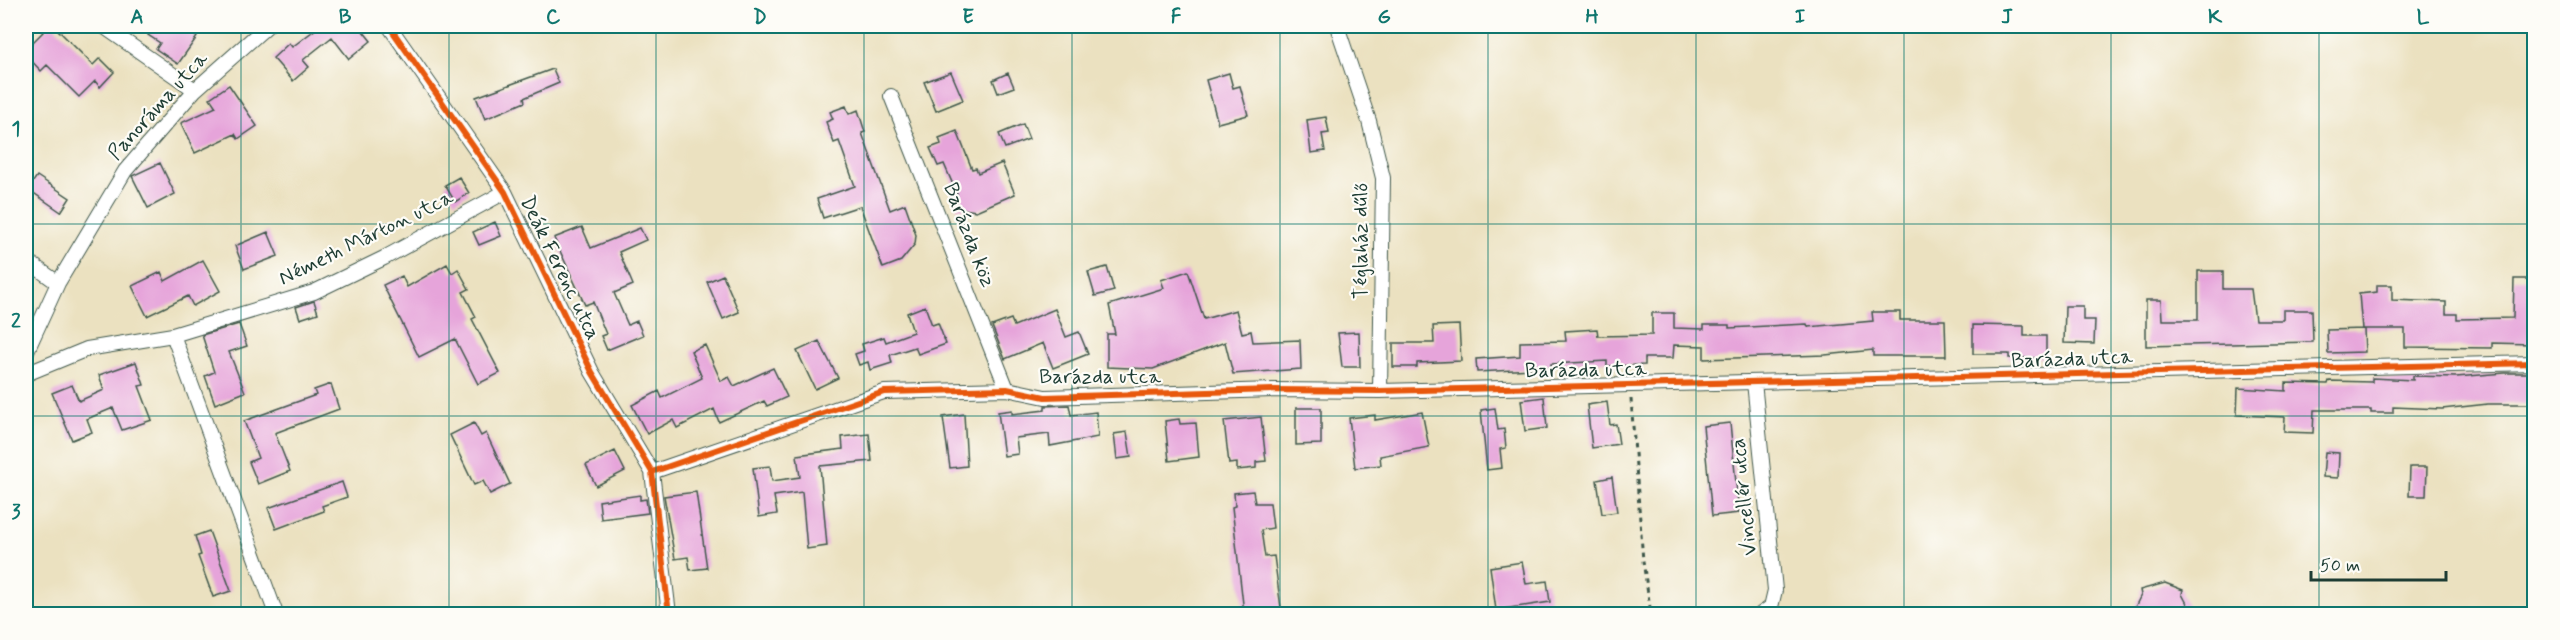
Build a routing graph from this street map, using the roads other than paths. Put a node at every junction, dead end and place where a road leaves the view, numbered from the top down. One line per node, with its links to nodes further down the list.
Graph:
1 (103, 26): 5 (street)
2 (267, 26): 5 (street, Panoráma utca)
3 (389, 26): 7 (street, Deák Ferenc utca)
4 (1337, 26): 16 (street, Téglaház dűlő)
5 (195, 90): 9 (street, Panoráma utca)
6 (891, 96): 15 (street, Barázda köz)
7 (506, 192): 10 (street, Németh Márton utca); 17 (street, Deák Ferenc utca)
8 (26, 260): 9 (street)
9 (58, 283): 11 (street, Panoráma utca)
10 (173, 334): 13 (street, Németh Márton utca); 19 (street)
11 (26, 353)
12 (2535, 363): 14 (street, Barázda utca)
13 (26, 374)
14 (1754, 382): 16 (street, Barázda utca); 18 (street, Vincellér utca)
15 (1007, 389): 16 (street, Barázda utca); 17 (street, Barázda utca)
16 (1380, 391)
17 (652, 472): 20 (street)
18 (1766, 611)
19 (276, 615)
20 (669, 615)

